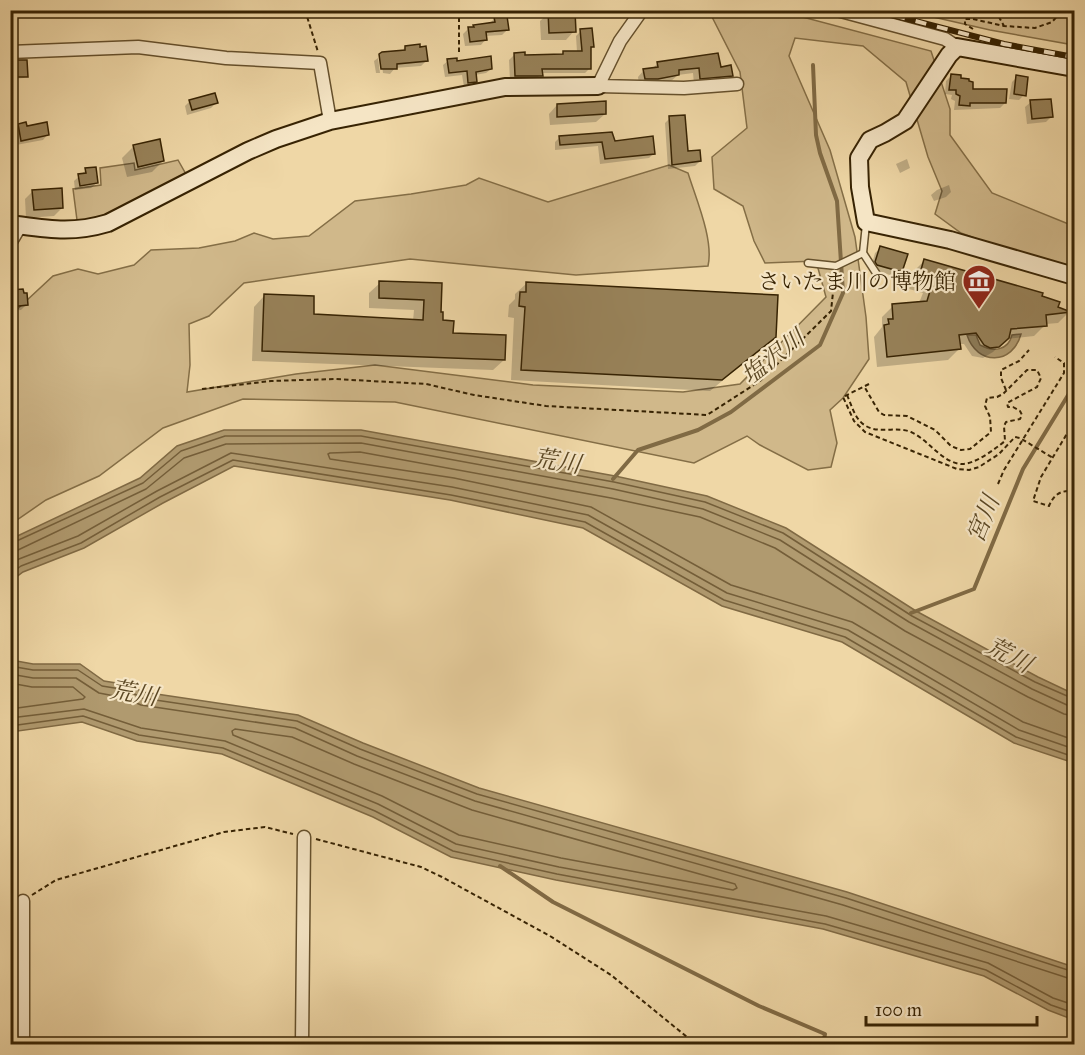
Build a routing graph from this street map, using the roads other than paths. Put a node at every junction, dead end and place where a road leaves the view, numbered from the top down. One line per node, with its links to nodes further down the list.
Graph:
1 (642, 10): 7 (street)
2 (837, 10): 3 (street)
3 (957, 47): 5 (street); 9 (street)
4 (10, 52): 8 (street)
5 (1074, 68)
6 (737, 84): 7 (street)
7 (598, 87): 8 (street)
8 (330, 121): 10 (street)
9 (866, 222): 12 (lane); 15 (street)
10 (17, 225): 11 (lane)
11 (10, 249)
12 (863, 253): 13 (lane); 14 (lane)
13 (808, 263)
14 (878, 276)
15 (1074, 276)
16 (304, 837): 19 (street)
17 (23, 901): 18 (street)
18 (23, 1044)
19 (302, 1044)

